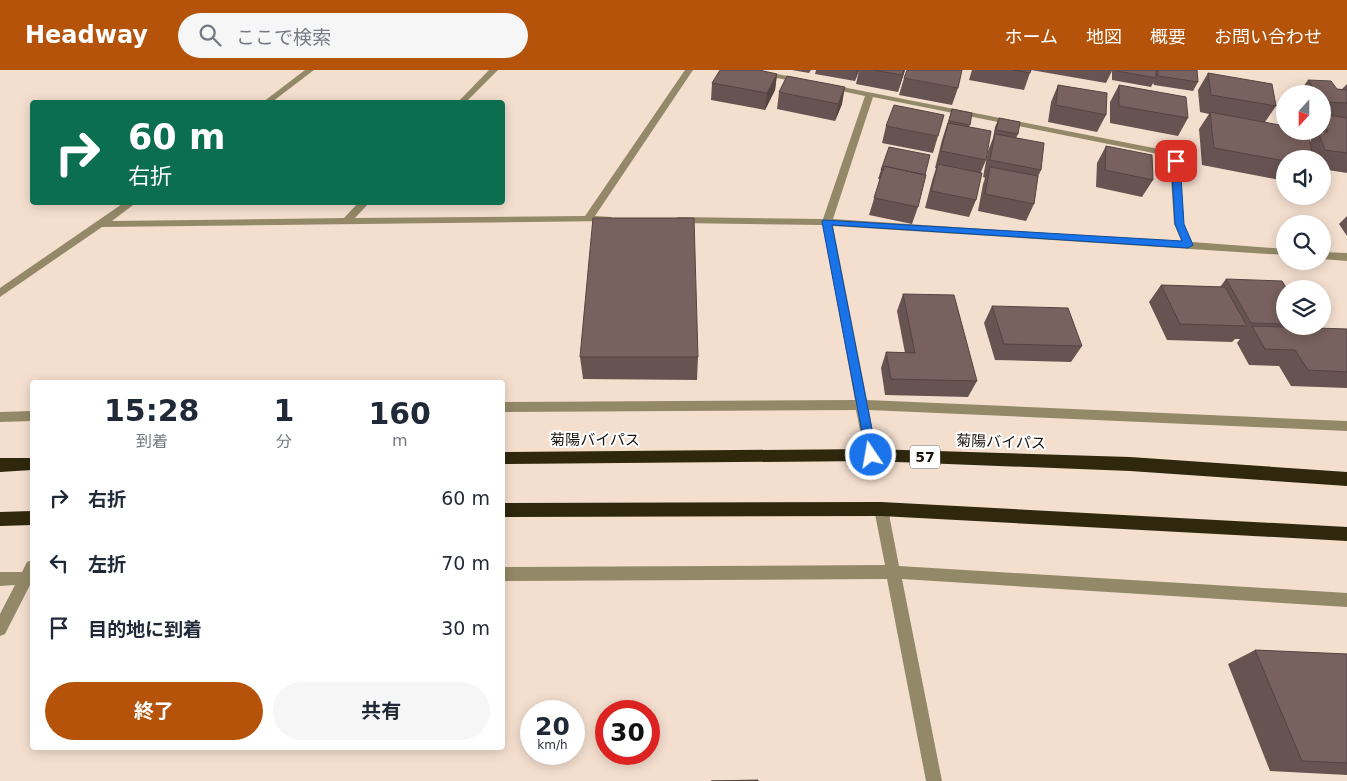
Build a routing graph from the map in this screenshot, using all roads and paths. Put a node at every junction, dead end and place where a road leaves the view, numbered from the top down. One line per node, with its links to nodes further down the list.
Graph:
1 (310, 70): 8 (street)
2 (494, 70): 9 (street)
3 (689, 70): 12 (street)
4 (744, 70): 5 (street)
5 (812, 83)
6 (822, 85): 7 (street)
7 (870, 94): 16 (street); 18 (street)
8 (270, 100)
9 (464, 100)
10 (128, 205): 17 (street)
11 (362, 205): 13 (street)
12 (588, 219): 13 (street); 14 (street)
13 (348, 220): 17 (street)
14 (618, 220)
15 (668, 220): 16 (street)
16 (827, 222): 18 (street); 23 (street)
17 (103, 224): 22 (street)
18 (1188, 245): 19 (street)
19 (1276, 251)
20 (1331, 256): 21 (street)
21 (1347, 257)
22 (0, 293)
23 (860, 405): 24 (street); 27 (street); 28 (street)
24 (505, 407)
25 (30, 416): 26 (street)
26 (0, 417)
27 (1347, 426)
28 (871, 455): 29 (highway, 菊陽バイパス / 57); 32 (highway, 菊陽バイパス / 57)
29 (505, 458)
30 (30, 464): 31 (highway)
31 (0, 465)
32 (1347, 479)
33 (881, 509): 34 (highway); 37 (highway); 38 (street)
34 (505, 510)
35 (30, 518): 36 (highway)
36 (0, 519)
37 (1347, 534)
38 (893, 572): 40 (street); 42 (street); 44 (street)
39 (30, 574): 41 (street); 43 (street)
40 (505, 574)
41 (0, 579)
42 (1347, 600)
43 (0, 629)
44 (934, 781)

